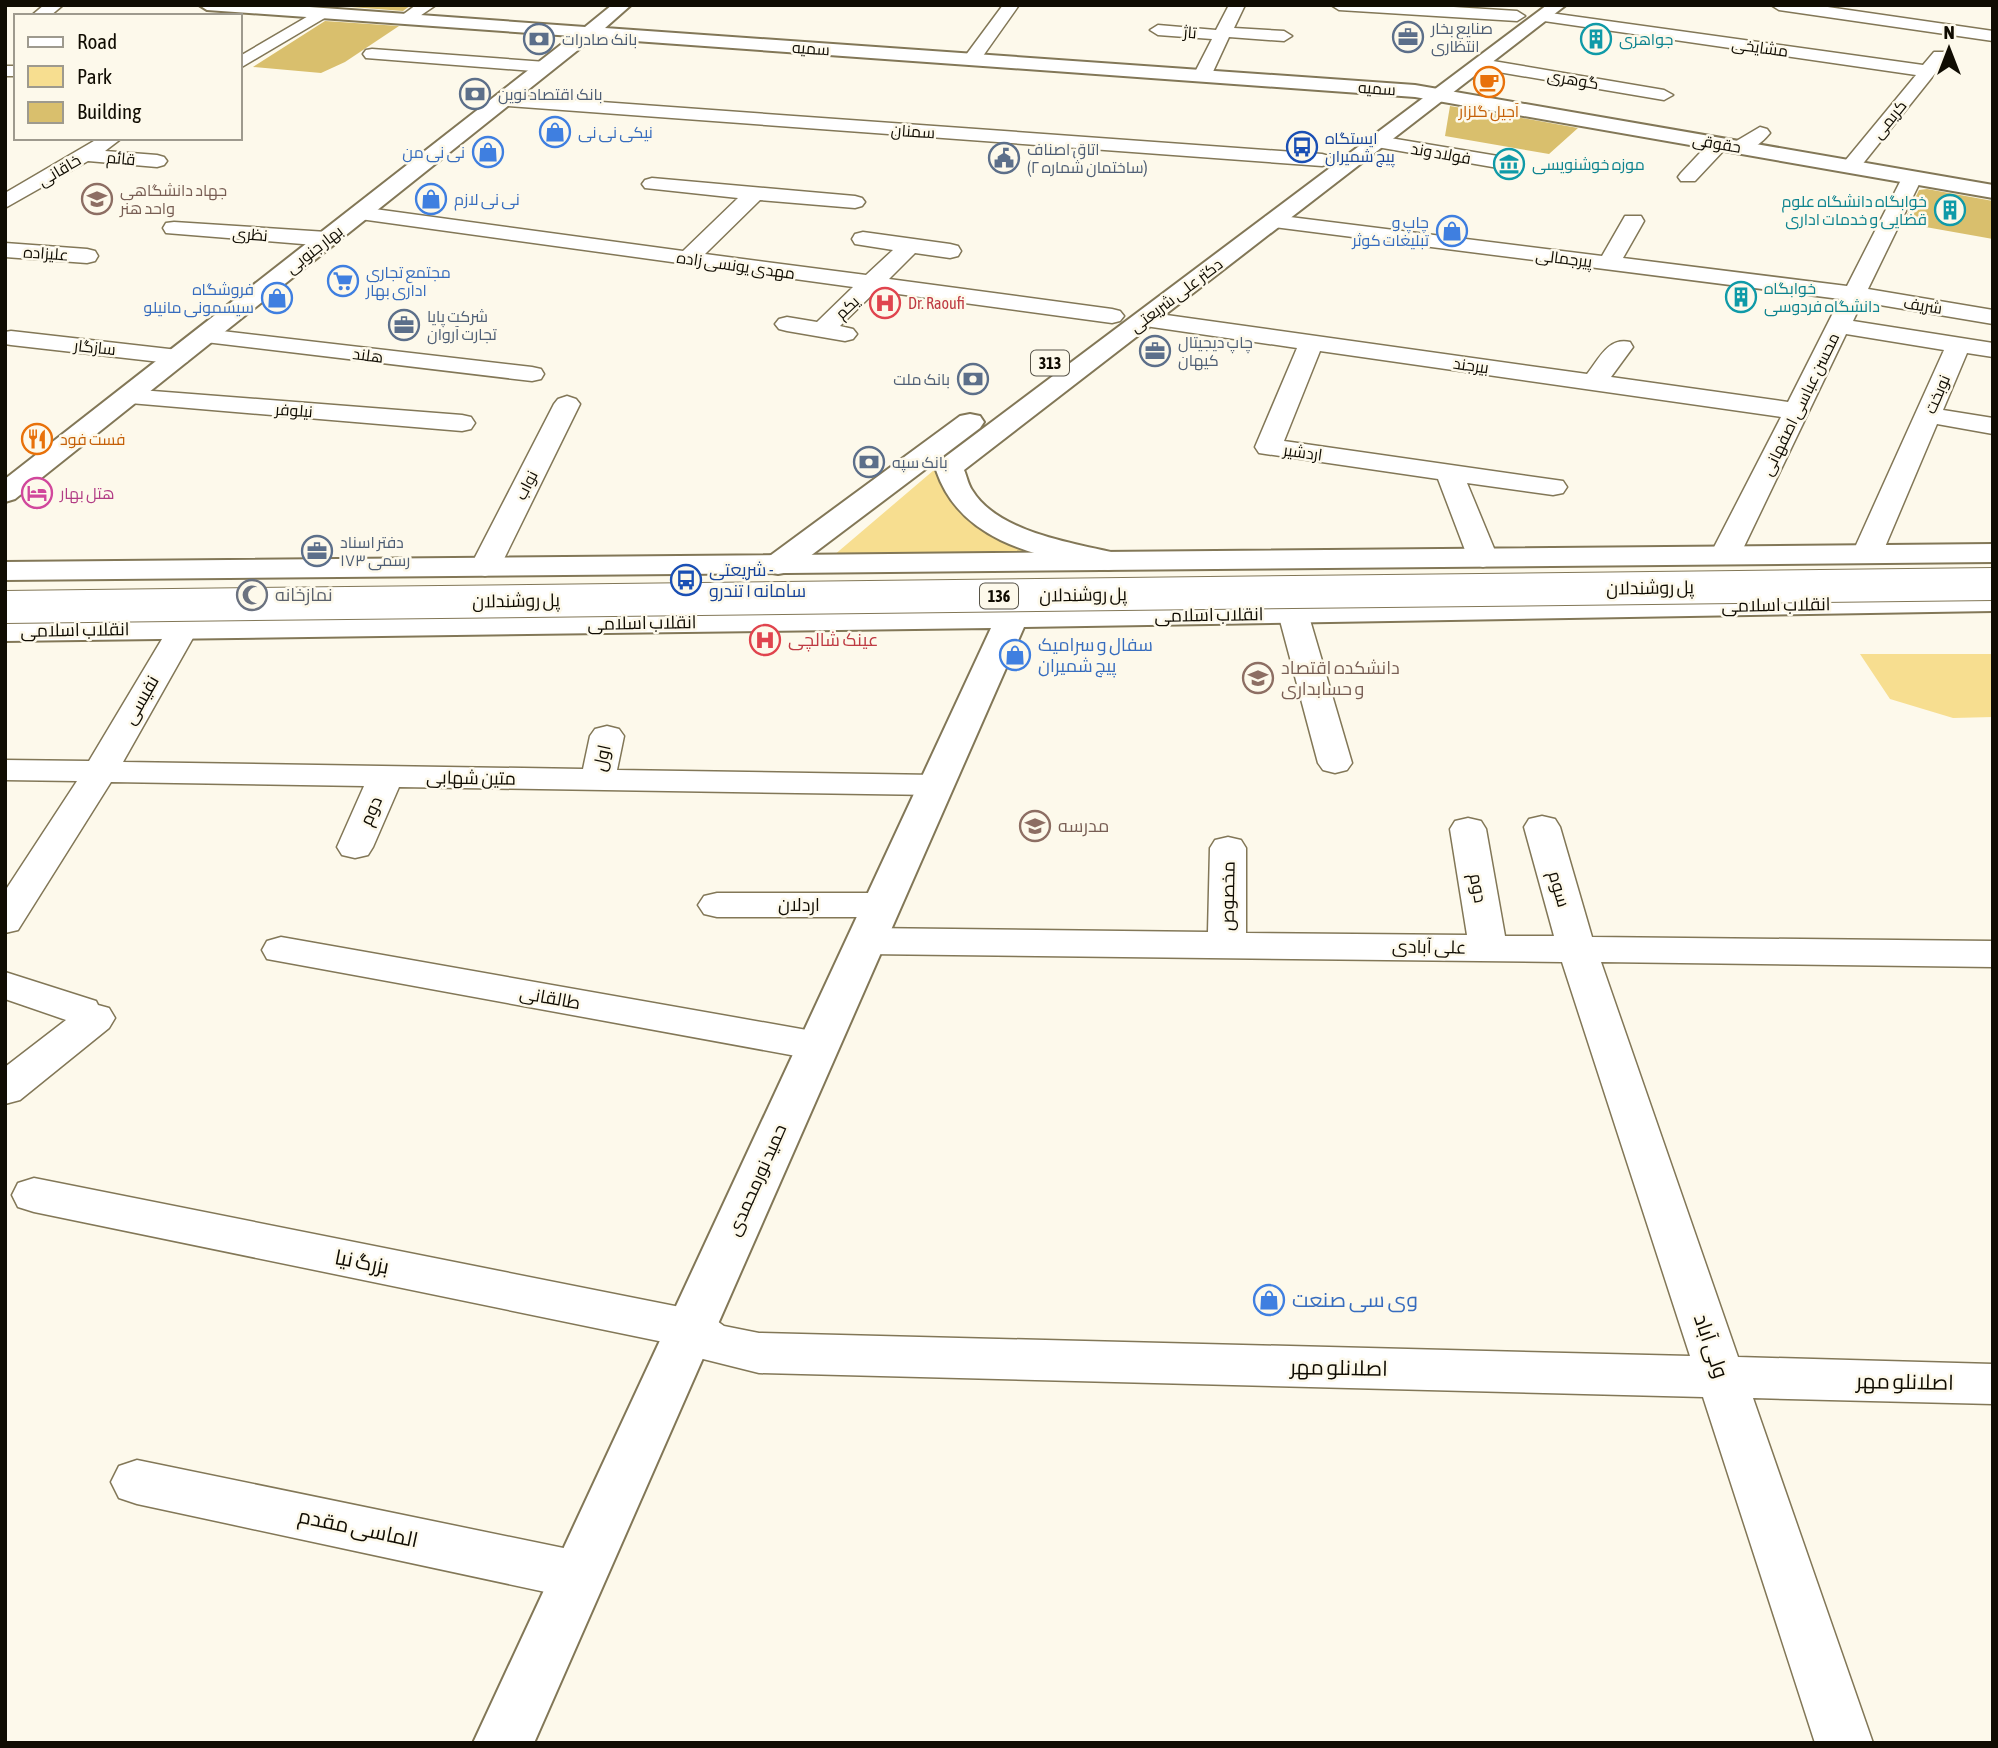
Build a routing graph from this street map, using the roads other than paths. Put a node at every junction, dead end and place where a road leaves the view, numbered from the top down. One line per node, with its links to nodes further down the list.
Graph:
1 (207, 5): 10 (main road, سمیه)
2 (428, 5): 11 (street)
3 (623, 5): 14 (main road, بهار جنوبی)
4 (1011, 5): 21 (street)
5 (1237, 5): 17 (street)
6 (1339, 5): 9 (street, مشایخی)
7 (1779, 5): 8 (street)
8 (1822, 8): 15 (street)
9 (1537, 11): 23 (main road, دکتر علی شریعتی / 313); 25 (street, مشایخی); 27 (main road, دکتر علی شریعتی / 313)
10 (322, 13): 11 (main road, سمیه); 16 (street)
11 (405, 19): 14 (main road, سمیه)
12 (1158, 30): 17 (street, تاژ)
13 (264, 31): 16 (street)
14 (589, 32): 21 (main road, سمیه); 24 (main road, بهار جنوبی)
15 (1960, 32): 19 (street); 25 (street)
16 (289, 33): 22 (street)
17 (1223, 33): 18 (street, تاژ); 26 (street)
18 (1284, 36)
19 (1993, 36)
20 (372, 54): 24 (street)
21 (972, 59): 26 (main road, سمیه)
22 (242, 62)
23 (1482, 64): 28 (main road, دکتر علی شریعتی / 313); 29 (street, گوهری)
24 (546, 67): 30 (main road, بهار جنوبی)
25 (1927, 71): 40 (street, کریمی)
26 (1202, 76): 27 (main road, سمیه)
27 (1415, 91): 28 (main road, سمیه); 37 (main road, دکتر علی شریعتی / 313)
28 (1441, 95): 33 (main road, دکتر علی شریعتی / 313); 34 (main road, حقوقی)
29 (1664, 95)
30 (503, 101): 37 (street, سمنان); 48 (main road, بهار جنوبی)
31 (1760, 132): 35 (street)
32 (110, 140): 36 (street, خاقانی)
33 (1378, 142): 39 (street, فولاد وند); 49 (main road, دکتر علی شریعتی / 313)
34 (1719, 144): 35 (main road, حقوقی); 41 (street)
35 (1740, 147): 40 (main road, حقوقی)
36 (85, 155): 38 (street, قائم); 46 (street, خاقانی)
37 (1322, 160): 62 (main road, دکتر علی شریعتی / 313)
38 (157, 161)
39 (1504, 163)
40 (1850, 167): 42 (main road, حقوقی)
41 (1688, 177)
42 (1912, 178): 45 (main road, حقوقی); 61 (street, محسن عباسی اصفهانی)
43 (652, 184): 44 (street)
44 (756, 192): 47 (street); 58 (street)
45 (1993, 192)
46 (5, 202)
47 (855, 202)
48 (360, 213): 53 (main road, بهار جنوبی); 58 (street, مهدی یونسی زاده)
49 (1274, 221): 59 (street, پیرجمالی); 64 (main road, دکتر علی شریعتی / 313)
50 (1633, 221): 59 (street)
51 (174, 229): 53 (street, نظری)
52 (863, 239): 54 (street)
53 (327, 240): 69 (main road, بهار جنوبی)
54 (911, 246): 56 (street); 60 (street, یکم)
55 (5, 250): 57 (street, علیزاده)
56 (950, 251)
57 (87, 256)
58 (688, 258): 60 (street, مهدی یونسی زاده)
59 (1609, 263): 61 (street, پیرجمالی)
60 (871, 283): 62 (street, مهدی یونسی زاده); 67 (street, یکم)
61 (1854, 294): 63 (street, شریف); 66 (street, محسن عباسی اصفهانی)
62 (1112, 316): 92 (main road, دکتر علی شریعتی / 313)
63 (1993, 317)
64 (1145, 319): 71 (street, بیرجند); 91 (main road, دکتر علی شریعتی / 313)
65 (787, 324): 67 (street, یکم)
66 (1838, 326): 72 (street); 80 (street, محسن عباسی اصفهانی)
67 (822, 330): 68 (street, یکم)
68 (852, 335)
69 (205, 336): 75 (main road, بهار جنوبی); 76 (street, هلند)
70 (11, 338): 75 (street, سازگار)
71 (1311, 343): 77 (street, بیرجند); 84 (street, اردشیر)
72 (1958, 345): 74 (street); 81 (street, نوبخت)
73 (1621, 347): 77 (street)
74 (1993, 350)
75 (178, 357): 78 (main road, بهار جنوبی)
76 (531, 374)
77 (1594, 382): 80 (street, بیرجند)
78 (127, 397): 82 (street, نیلوفر); 86 (main road, بهار جنوبی)
79 (568, 404): 93 (street, نواب)
80 (1796, 411): 89 (street, محسن عباسی اصفهانی)
81 (1929, 415): 83 (street); 88 (street, نوبخت)
82 (462, 423)
83 (1993, 426)
84 (1449, 472): 85 (street, اردشیر); 90 (street)
85 (1553, 487)
86 (5, 493)
87 (1993, 553): 88 (main road)
88 (1867, 554): 89 (main road)
89 (1725, 555): 90 (main road)
90 (1483, 558): 91 (main road)
91 (1108, 561): 92 (main road)
92 (778, 565): 93 (main road); 103 (main road)
93 (485, 567): 95 (main road)
94 (1993, 567): 98 (main road, پل روشندلان / 136)
95 (342, 568): 96 (main road); 104 (main road)
96 (5, 571)
97 (1993, 584): 100 (main road, پل روشندلان / 136, bridge)
98 (5, 587)
99 (1993, 601): 101 (main road, انقلاب اسلامی)
100 (5, 607)
101 (1293, 614): 102 (main road, انقلاب اسلامی); 108 (street)
102 (1012, 618): 103 (main road, انقلاب اسلامی); 113 (main road, حمید نورمحمدی)
103 (817, 621): 104 (main road, انقلاب اسلامی)
104 (300, 628): 105 (main road, انقلاب اسلامی)
105 (183, 629): 106 (main road, انقلاب اسلامی); 110 (street, نفیسی)
106 (5, 631)
107 (607, 736): 112 (street, اول)
108 (1335, 763)
109 (5, 770): 110 (street, متین شهابی)
110 (100, 772): 111 (street, متین شهابی); 119 (street, نفیسی)
111 (386, 776): 112 (street, متین شهابی); 116 (street, دوم)
112 (598, 780): 113 (street, متین شهابی)
113 (936, 785): 120 (main road, حمید نورمحمدی)
114 (1542, 827): 124 (street, سوم)
115 (1468, 829): 122 (street, دوم)
116 (355, 846)
117 (1228, 848): 121 (street, مخصوص)
118 (717, 905): 120 (street, اردلان)
119 (5, 921)
120 (874, 923): 121 (street, علی آبادی); 127 (main road, حمید نورمحمدی)
121 (1227, 945): 122 (street, علی آبادی)
122 (1489, 948): 124 (street, علی آبادی)
123 (281, 950): 127 (street, طالقانی)
124 (1577, 950): 125 (street, علی آبادی); 131 (street, ولی آباد)
125 (1993, 954)
126 (5, 985): 128 (street)
127 (818, 1046): 130 (main road, حمید نورمحمدی)
128 (5, 1089)
129 (34, 1195): 130 (street, بزرگ نیا)
130 (690, 1328): 131 (street, اصلانلو مهر); 134 (main road, حمید نورمحمدی)
131 (1721, 1378): 132 (street, اصلانلو مهر); 136 (street, ولی آباد)
132 (1993, 1384)
133 (137, 1482): 134 (street, الماسی مقدم)
134 (578, 1575): 135 (main road, حمید نورمحمدی)
135 (503, 1743)
136 (1844, 1743)

